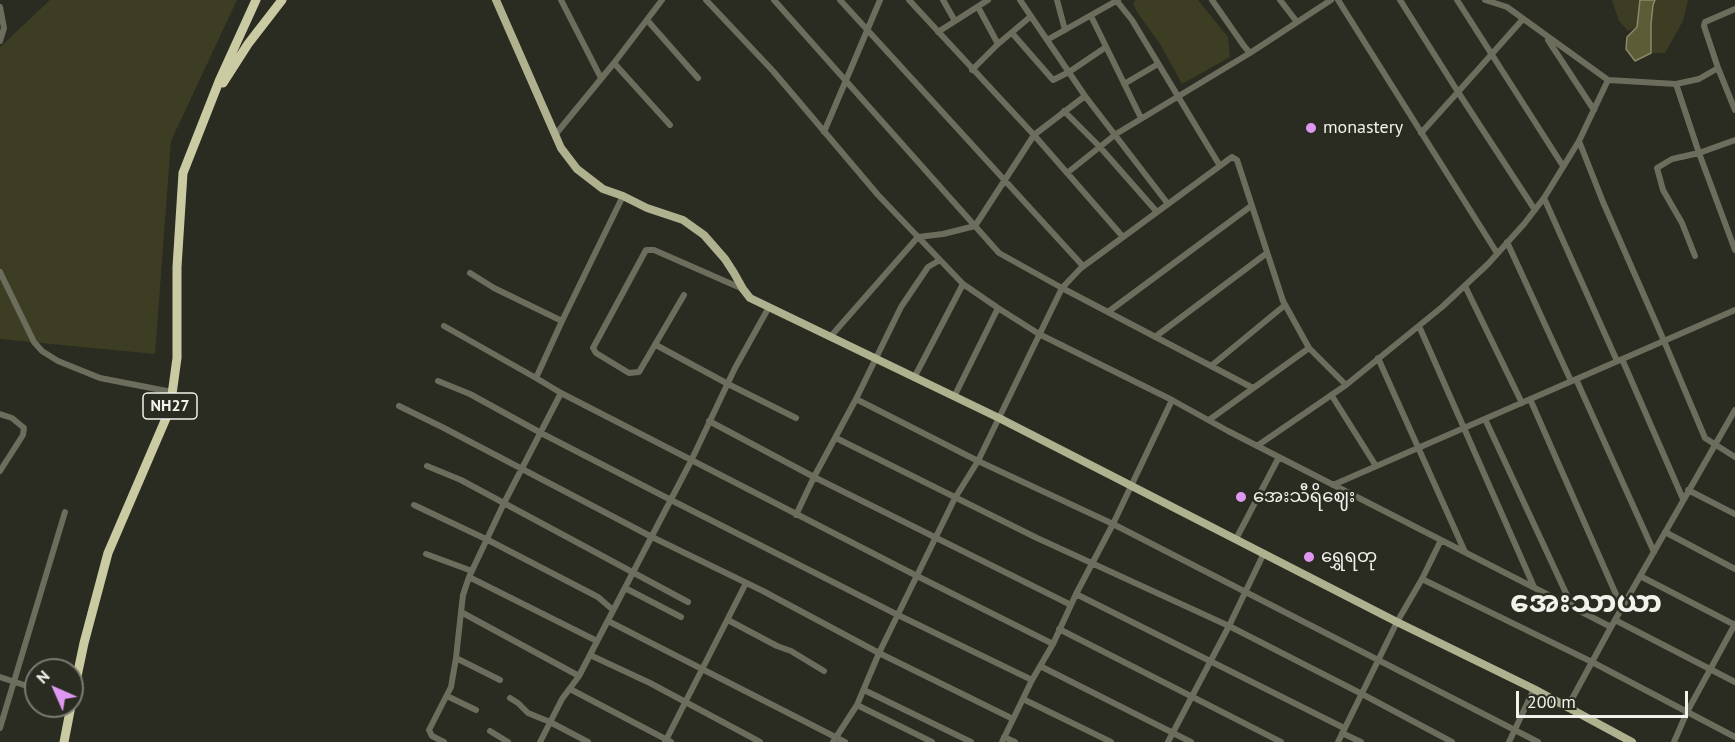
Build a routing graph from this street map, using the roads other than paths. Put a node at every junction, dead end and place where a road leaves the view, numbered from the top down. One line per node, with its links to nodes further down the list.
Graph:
1 (256, 0): 57 (highway, NH27)
2 (282, 0): 57 (highway, NH27)
3 (496, 0): 66 (main road)
4 (561, 0): 48 (street)
5 (662, 0): 29 (street)
6 (706, 0): 63 (street)
7 (774, 0): 50 (street)
8 (840, 0): 32 (street)
9 (880, 0): 32 (street)
10 (909, 0): 34 (street)
11 (943, 0): 30 (street)
12 (988, 0): 23 (street)
13 (1020, 0): 27 (street)
14 (1057, 0): 33 (street)
15 (1117, 0): 26 (street); 44 (street)
16 (1212, 0): 41 (street)
17 (1280, 0): 31 (street)
18 (1331, 0): 31 (street)
19 (1338, 0): 64 (street)
20 (1400, 0): 54 (street)
21 (1456, 0): 42 (street)
22 (1485, 0): 28 (street)
23 (978, 7): 30 (street); 39 (street)
24 (0, 8): 38 (street)
25 (1735, 9): 45 (street)
26 (1091, 16): 33 (street); 40 (street)
27 (1030, 17): 35 (street); 37 (street)
28 (1524, 19): 36 (street); 42 (street)
29 (647, 20): 43 (street); 49 (street)
30 (955, 21): 34 (street)
31 (1297, 22): 41 (street)
32 (867, 30): 50 (street); 75 (street)
33 (1065, 30): 37 (street)
34 (938, 32): 46 (street)
35 (1012, 33): 39 (street); 47 (street)
36 (1545, 35): 51 (street); 58 (street)
37 (1047, 40): 47 (street)
38 (0, 41)
39 (998, 44): 46 (street)
40 (1106, 47): 47 (street); 52 (street)
41 (1250, 53): 56 (street)
42 (1492, 54): 54 (street); 73 (street)
43 (614, 63): 48 (street); 62 (street)
44 (1158, 64): 52 (street); 56 (street)
45 (1718, 68): 53 (street); 59 (street)
46 (972, 70): 67 (street)
47 (1069, 72): 55 (street)
48 (602, 78): 66 (street)
49 (698, 78)
50 (846, 79): 63 (street); 82 (street)
51 (1608, 80): 53 (street); 58 (street)
52 (1124, 84): 61 (street)
53 (1676, 84): 71 (street)
54 (1458, 92): 64 (street); 80 (street)
55 (1085, 96): 60 (street); 65 (street)
56 (1178, 96): 61 (street); 72 (street)
57 (212, 101): 124 (highway, NH27)
58 (1594, 110): 69 (street)
59 (1735, 110)
60 (1064, 111): 67 (street); 70 (street)
61 (1141, 118): 65 (street)
62 (670, 125)
63 (824, 132): 83 (street)
64 (1421, 133): 88 (street)
65 (1116, 134): 70 (street); 78 (street)
66 (555, 135): 76 (main road)
67 (1034, 135): 74 (street); 75 (street)
68 (1735, 140): 71 (street)
69 (1579, 141): 73 (street); 110 (street)
70 (1100, 146): 74 (street); 81 (street)
71 (1699, 153): 86 (street); 89 (street)
72 (1220, 166): 78 (street); 79 (street)
73 (1563, 166): 77 (street)
74 (1067, 172): 84 (street)
75 (1004, 181): 82 (street); 91 (street)
76 (623, 196): 97 (main road); 104 (street)
77 (1544, 198): 80 (street); 115 (street)
78 (1168, 204): 81 (street)
79 (1251, 206): 87 (street); 103 (street)
80 (1534, 210): 85 (street)
81 (1157, 212): 84 (street)
82 (975, 226): 83 (street); 96 (street)
83 (918, 237): 90 (street); 108 (street)
84 (1123, 237): 91 (street)
85 (1507, 242): 88 (street); 119 (street)
86 (1735, 250)
87 (1266, 253): 99 (street); 109 (street)
88 (1497, 253): 95 (street)
89 (1695, 256)
90 (940, 260): 94 (street); 114 (street)
91 (1083, 266): 96 (street)
92 (0, 272): 124 (street)
93 (471, 273): 104 (street)
94 (963, 284): 101 (street); 118 (street)
95 (1465, 286): 106 (street); 131 (street)
96 (1062, 288): 103 (street); 107 (street)
97 (743, 289): 100 (main road); 111 (street)
98 (684, 295): 111 (street)
99 (1285, 305): 112 (street); 116 (street)
100 (769, 307): 108 (main road); 121 (street)
101 (998, 308): 107 (street); 127 (street)
102 (1735, 310): 110 (street)
103 (1108, 312): 109 (street)
104 (562, 321): 117 (street)
105 (444, 326): 117 (street)
106 (1419, 326): 113 (street); 140 (street)
107 (1040, 334): 130 (street); 136 (street)
108 (831, 336): 114 (main road)
109 (1155, 337): 116 (street)
110 (1664, 341): 115 (street); 143 (street)
111 (656, 345): 121 (street)
112 (1309, 348): 122 (street); 123 (street)
113 (1378, 358): 122 (street); 145 (street)
114 (875, 359): 118 (main road); 128 (street)
115 (1620, 360): 119 (street); 159 (street)
116 (1211, 366): 123 (street)
117 (536, 378): 125 (street)
118 (914, 378): 127 (main road)
119 (1574, 380): 129 (street); 174 (street)
120 (438, 381): 141 (street)
121 (728, 384): 135 (street); 139 (street)
122 (1346, 385): 126 (street)
123 (1253, 388): 138 (street)
124 (172, 392): 209 (highway, NH27)
125 (561, 393): 141 (street); 148 (street)
126 (1332, 396): 144 (street); 151 (street)
127 (954, 397): 136 (main road)
128 (856, 399): 142 (street); 149 (street)
129 (1530, 399): 131 (street); 192 (street)
130 (1172, 400): 138 (street); 155 (street)
131 (1521, 403): 137 (street)
132 (399, 406): 152 (street)
133 (1735, 410): 143 (street)
134 (0, 414): 153 (street)
135 (796, 418)
136 (999, 418): 149 (street); 155 (main road)
137 (1485, 419): 140 (street); 191 (street)
138 (1209, 420): 144 (street)
139 (709, 421): 148 (street); 154 (street)
140 (1464, 428): 145 (street); 185 (street)
141 (541, 433): 152 (street); 160 (street)
142 (836, 438): 154 (street); 158 (street)
143 (1714, 445): 147 (street); 157 (street)
144 (1257, 446): 146 (street)
145 (1417, 448): 151 (street); 173 (street)
146 (1279, 457): 156 (street); 170 (street)
147 (1735, 457)
148 (691, 461): 160 (street); 165 (street)
149 (978, 461): 158 (street); 166 (street)
150 (428, 466): 161 (street)
151 (1376, 466): 156 (street)
152 (522, 468): 161 (street); 168 (street)
153 (0, 471)
154 (814, 477): 165 (street); 169 (street)
155 (1131, 485): 166 (street); 170 (main road)
156 (1333, 485): 172 (street)
157 (1688, 490): 159 (street); 164 (street)
158 (955, 498): 169 (street); 177 (street)
159 (1683, 499): 167 (street)
160 (670, 500): 168 (street); 195 (street)
161 (504, 503): 171 (street); 179 (street)
162 (414, 505): 171 (street)
163 (65, 512): 221 (street)
164 (1735, 514)
165 (796, 515): 181 (street)
166 (1113, 525): 177 (street); 187 (street)
167 (1665, 532): 174 (street); 178 (street)
168 (652, 537): 179 (street); 184 (street)
169 (936, 538): 181 (street); 190 (street)
170 (1236, 539): 175 (main road)
171 (488, 540): 180 (street); 193 (street)
172 (1441, 540): 173 (street); 183 (street)
173 (1465, 552): 185 (street)
174 (1654, 552): 182 (street)
175 (1264, 553): 187 (street); 200 (main road)
176 (426, 554): 180 (street)
177 (1093, 564): 188 (street); 202 (street)
178 (1735, 568)
179 (633, 571): 186 (street); 189 (street)
180 (471, 574): 194 (street); 205 (street)
181 (917, 576): 195 (street); 206 (street)
182 (1640, 576): 192 (street); 201 (street)
183 (1422, 579): 200 (street); 213 (street)
184 (746, 582): 197 (street); 207 (street)
185 (1534, 587): 191 (street)
186 (625, 588): 193 (street); 196 (street)
187 (1245, 592): 202 (street); 211 (street)
188 (1076, 594): 190 (street); 212 (street)
189 (688, 602)
190 (1071, 605): 204 (street)
191 (1573, 607): 203 (street)
192 (1622, 608): 198 (street)
193 (613, 610): 199 (street)
194 (461, 612): 210 (street); 218 (street)
195 (898, 615): 207 (street); 222 (street)
196 (681, 617)
197 (728, 620): 215 (street); 217 (street)
198 (1615, 620): 203 (street); 216 (street)
199 (608, 621): 205 (street); 215 (street)
200 (1397, 622): 211 (street); 226 (main road)
201 (1735, 624): 216 (street)
202 (1229, 626): 212 (street); 228 (street)
203 (1611, 627): 213 (street)
204 (1059, 629): 206 (street); 230 (street)
205 (597, 641): 208 (street)
206 (1053, 644): 214 (street)
207 (879, 652): 227 (street); 239 (street)
208 (590, 655): 218 (street); 233 (street)
209 (81, 658)
210 (456, 658): 220 (street); 229 (street)
211 (1379, 660): 228 (street); 243 (street)
212 (1210, 662): 230 (street); 244 (street)
213 (1592, 662): 235 (street); 237 (street)
214 (1040, 666): 222 (street); 245 (street)
215 (701, 669): 233 (street); 248 (street)
216 (1710, 669): 223 (street); 237 (street)
217 (824, 671)
218 (579, 676): 225 (street)
219 (0, 677): 221 (street)
220 (500, 680)
221 (14, 681): 224 (street); 241 (street)
222 (1032, 681): 232 (street)
223 (1735, 682)
224 (24, 684)
225 (570, 689): 240 (street); 249 (street)
226 (1534, 689): 235 (main road); 243 (street)
227 (864, 690): 234 (street); 258 (street)
228 (1362, 694): 244 (street); 266 (street)
229 (447, 696): 236 (street); 251 (street)
230 (1192, 697): 245 (street); 263 (street)
231 (510, 698): 240 (street)
232 (1023, 699): 239 (street); 260 (street)
233 (685, 702): 249 (street); 255 (street)
234 (857, 705): 248 (street); 257 (street)
235 (1567, 708): 269 (main road)
236 (476, 710)
237 (1687, 712): 246 (street); 270 (street)
238 (69, 718): 250 (highway)
239 (1013, 719): 247 (street)
240 (550, 722): 253 (street); 254 (street)
241 (0, 728)
242 (490, 730): 252 (street)
243 (1515, 730): 267 (street); 268 (street)
244 (1343, 731): 264 (street); 265 (street)
245 (1173, 733): 261 (street); 262 (street)
246 (1735, 737)
247 (1003, 739): 259 (street)
248 (834, 740): 256 (street)
249 (667, 741)
250 (64, 742)
251 (444, 742)
252 (508, 742)
253 (540, 742)
254 (588, 742)
255 (760, 742)
256 (845, 742)
257 (932, 742)
258 (971, 742)
259 (1014, 742)
260 (1111, 742)
261 (1168, 742)
262 (1191, 742)
263 (1281, 742)
264 (1338, 742)
265 (1361, 742)
266 (1452, 742)
267 (1509, 742)
268 (1538, 742)
269 (1632, 742)
270 (1674, 742)

